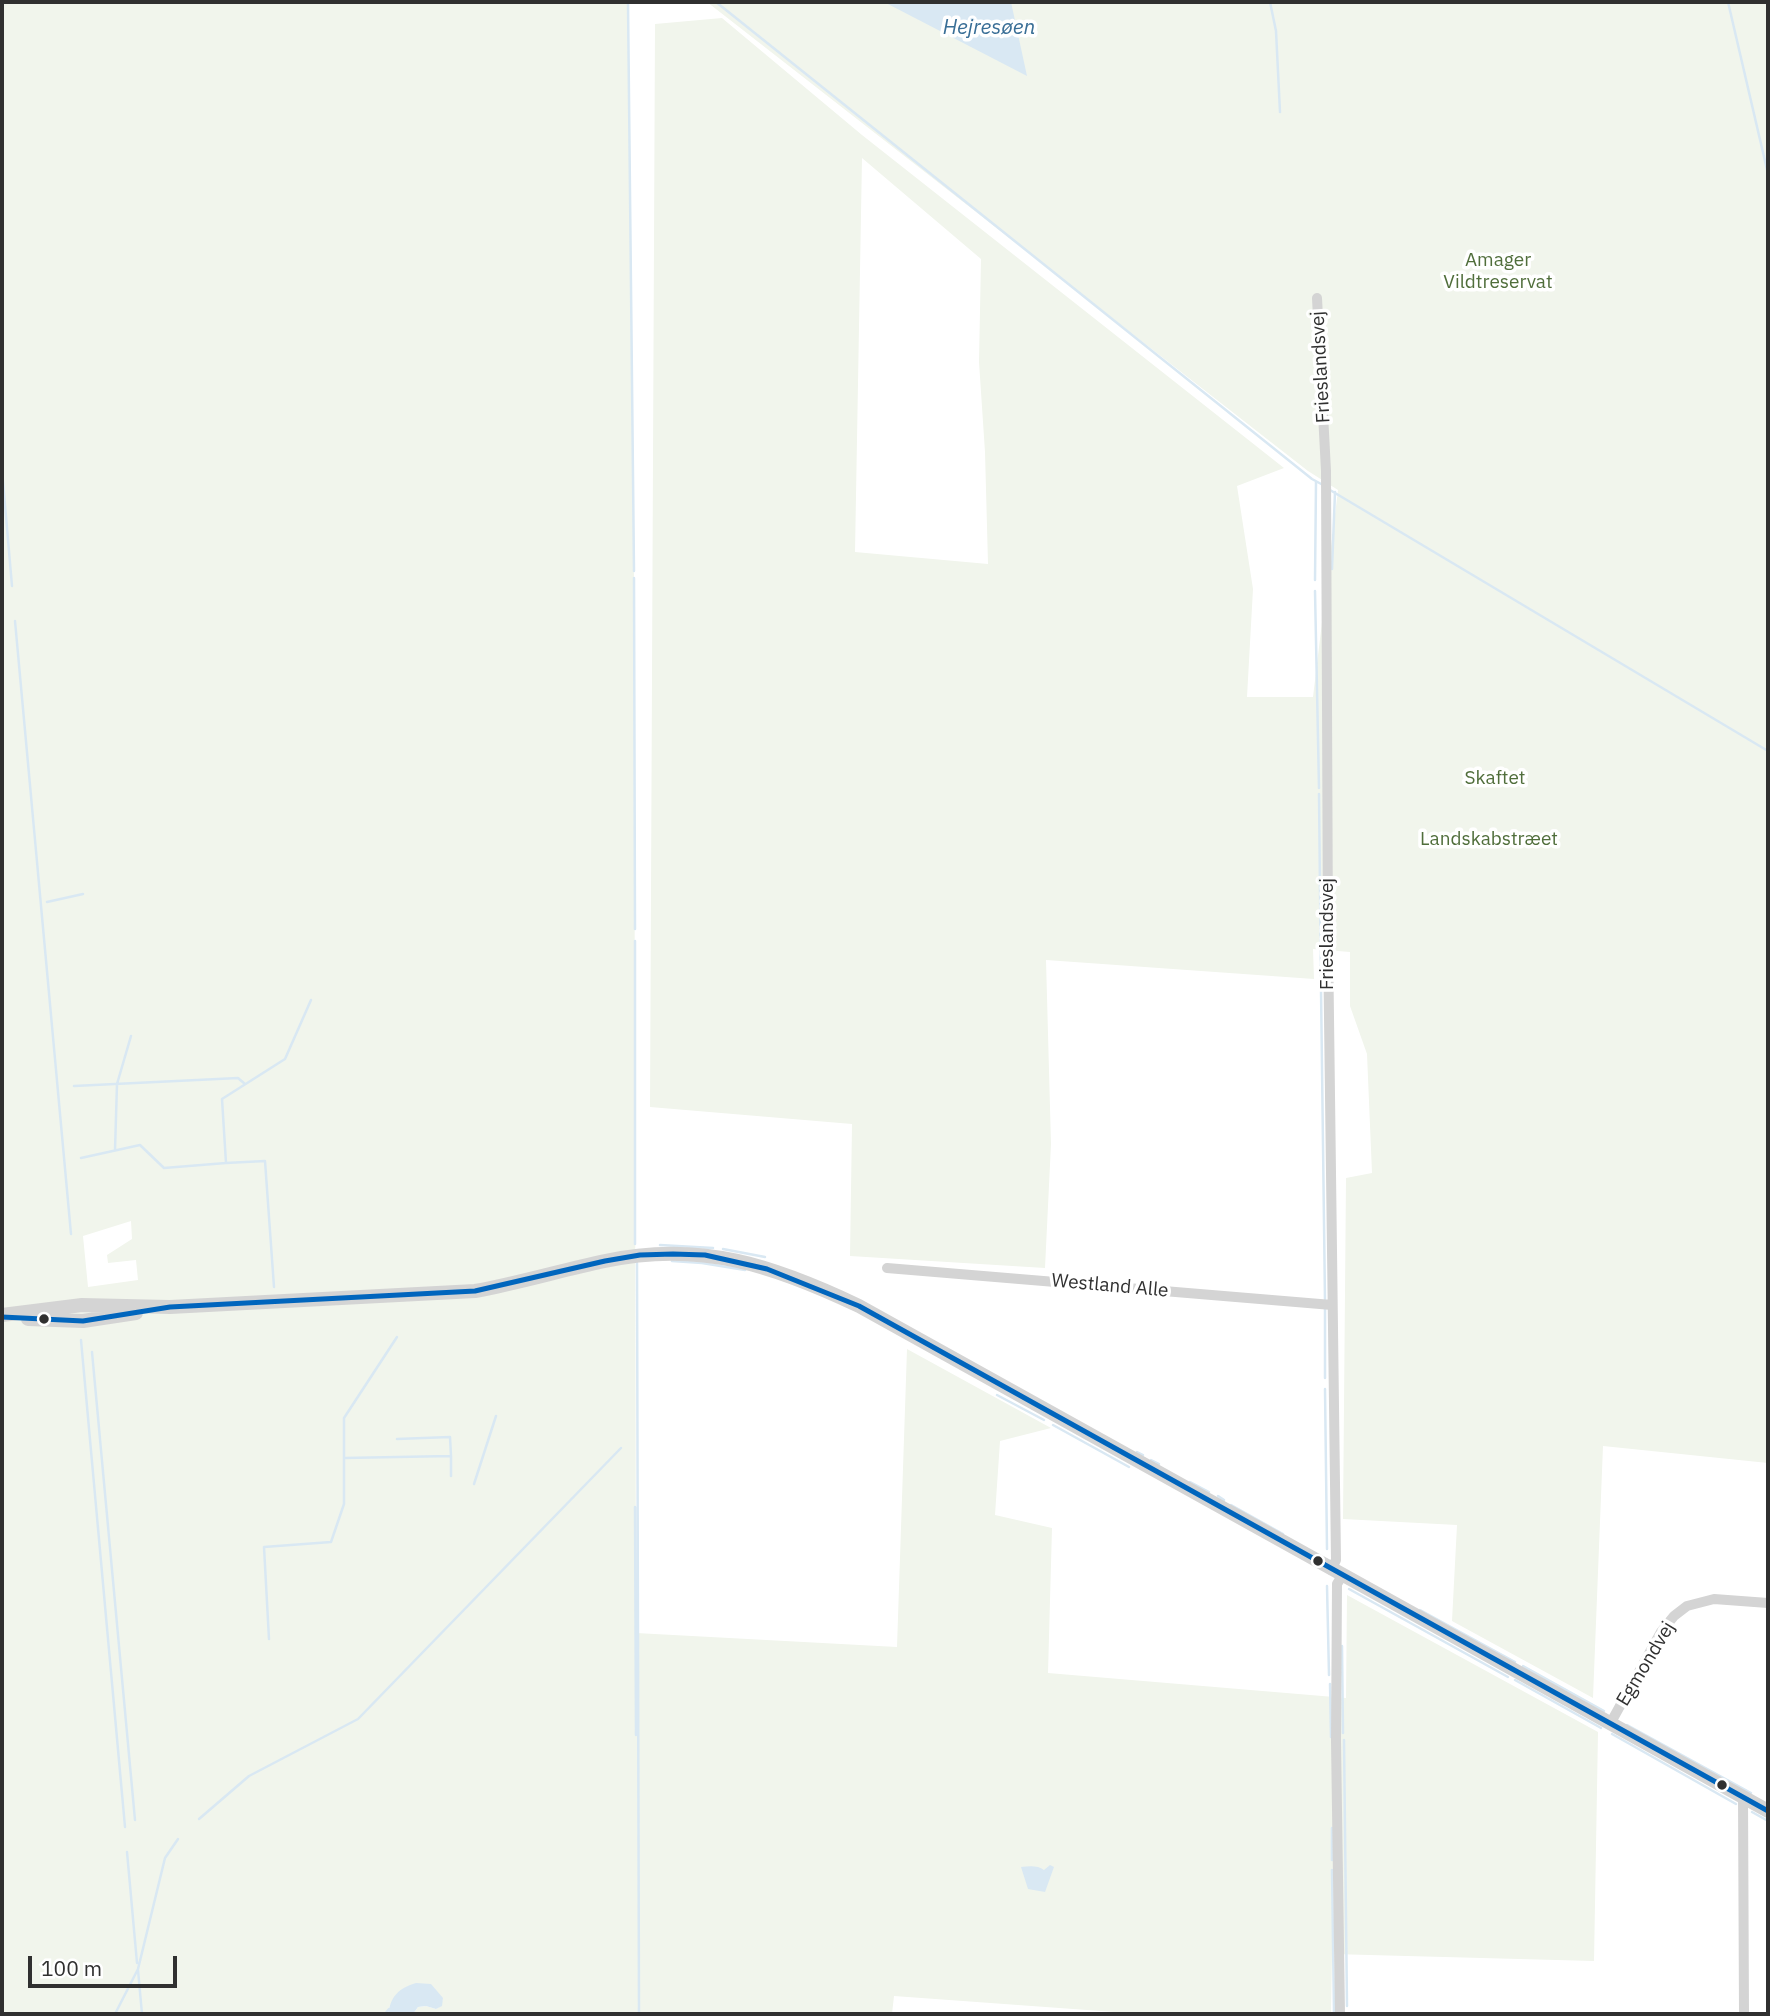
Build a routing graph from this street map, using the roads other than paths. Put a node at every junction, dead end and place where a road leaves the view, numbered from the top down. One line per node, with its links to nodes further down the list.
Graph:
1 (1317, 298): 3 (street, Frieslandsvej)
2 (887, 1268): 3 (street, Westland Alle)
3 (1332, 1305): 5 (street, Frieslandsvej)
4 (2, 1316): 5 (street)
5 (1336, 1573): 7 (street); 10 (street, Frieslandsvej)
6 (1768, 1603): 7 (street, Egmondvej)
7 (1610, 1724): 8 (street)
8 (1743, 1797): 9 (street); 11 (street)
9 (1768, 1811)
10 (1340, 2014)
11 (1744, 2014)

